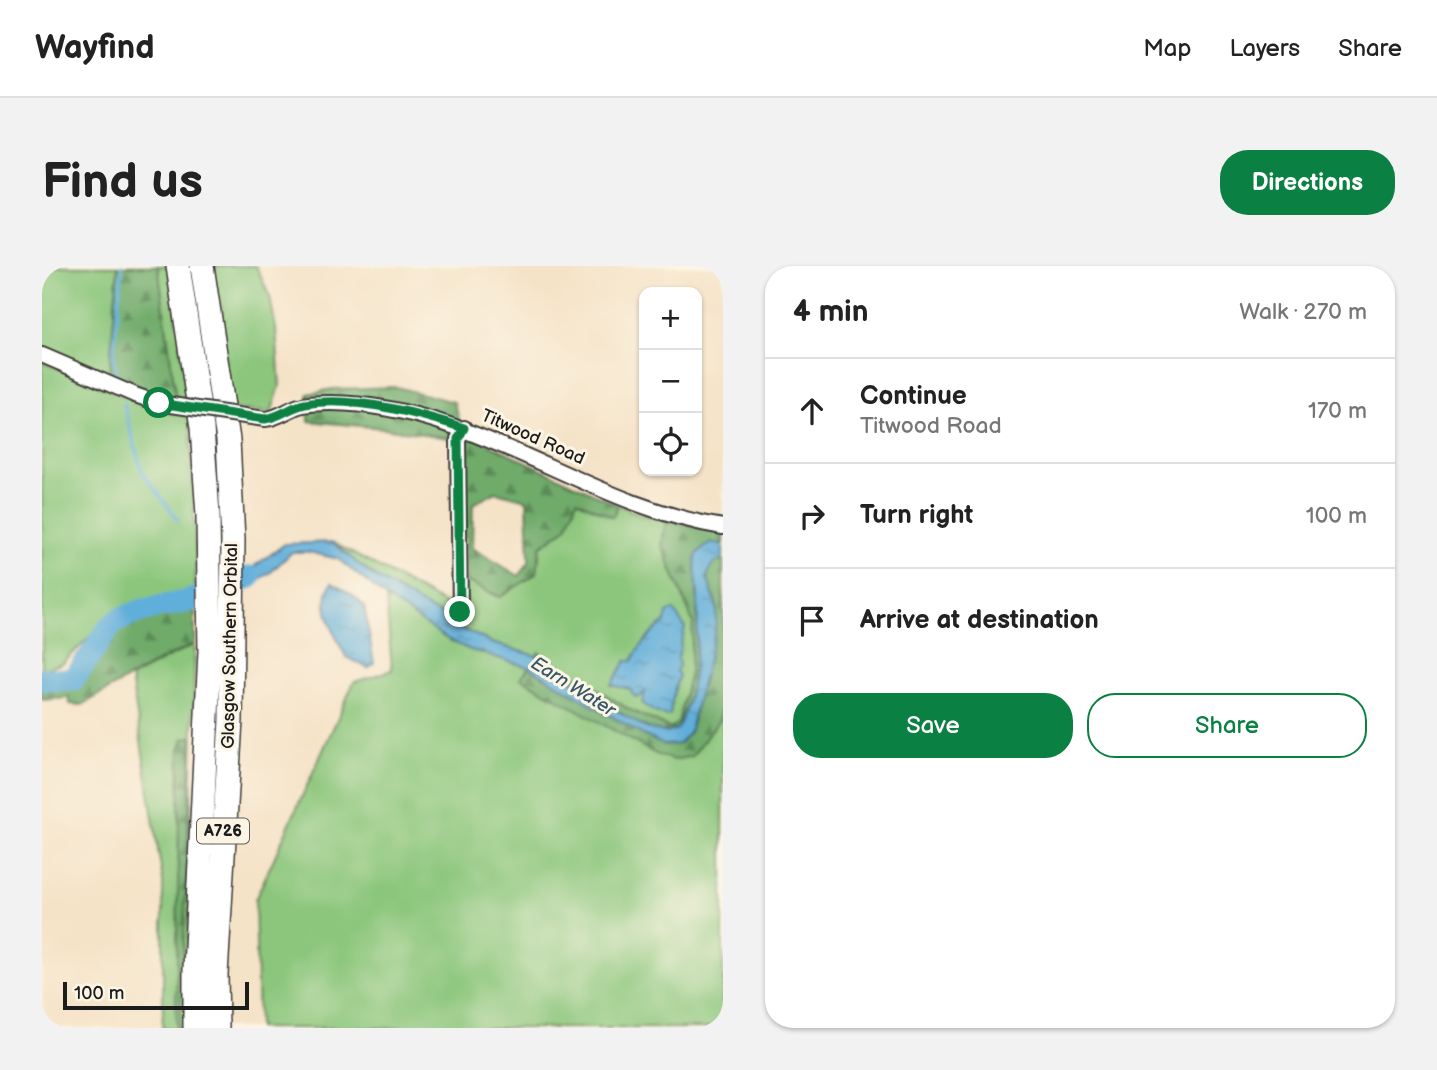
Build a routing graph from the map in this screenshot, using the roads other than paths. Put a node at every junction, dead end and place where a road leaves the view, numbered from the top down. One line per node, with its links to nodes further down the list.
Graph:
1 (178, 266): 7 (highway, Glasgow Southern Orbital / A726)
2 (202, 266): 8 (highway, Glasgow Southern Orbital / A726)
3 (42, 355): 4 (street, Titwood Road, bridge)
4 (464, 428): 5 (street, Titwood Road); 6 (street)
5 (723, 527)
6 (460, 612)
7 (195, 1028)
8 (217, 1028)

